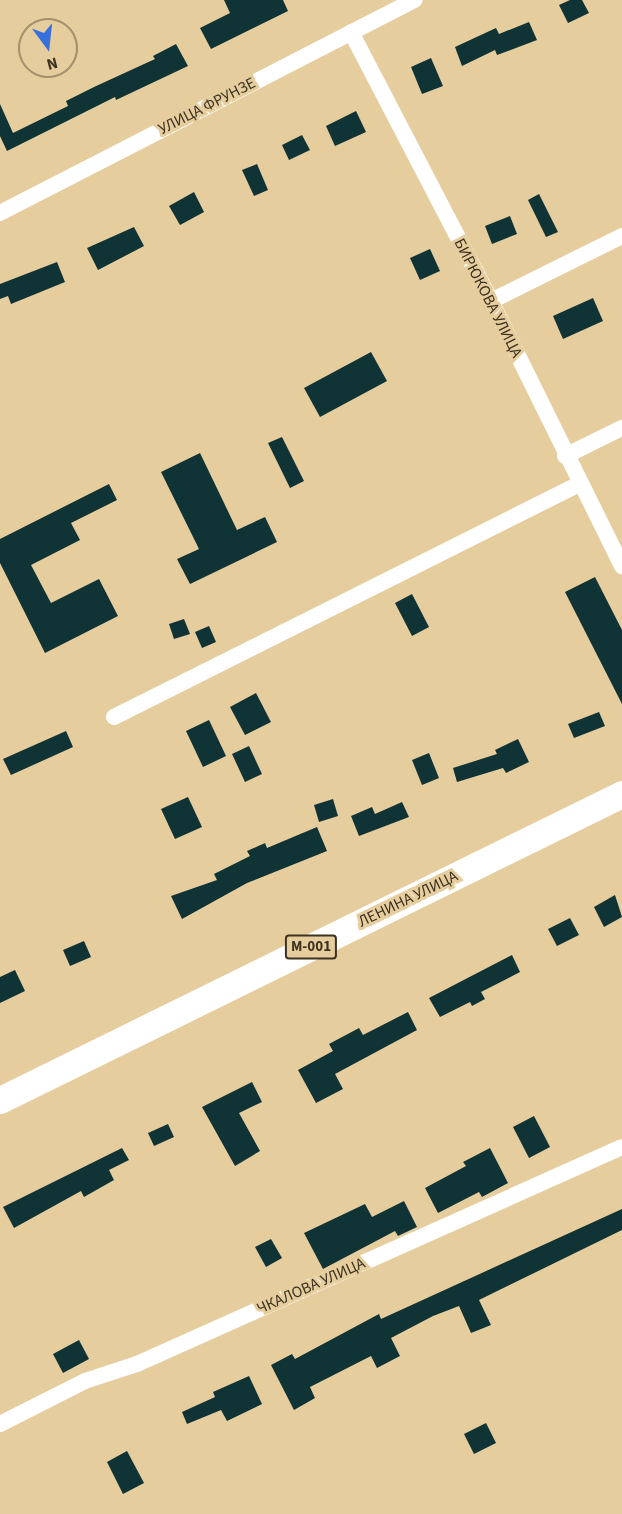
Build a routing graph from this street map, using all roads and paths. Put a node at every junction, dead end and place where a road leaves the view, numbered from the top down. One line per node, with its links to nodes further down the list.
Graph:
1 (415, 0): 2 (street, УЛИЦА ФРУНЗЕ)
2 (351, 32): 3 (street, УЛИЦА ФРУНЗЕ); 5 (street, БИРЮКОВА УЛИЦА)
3 (0, 213)
4 (622, 236): 5 (street)
5 (491, 301): 7 (street, БИРЮКОВА УЛИЦА)
6 (622, 428): 7 (street)
7 (565, 456): 8 (street, БИРЮКОВА УЛИЦА)
8 (579, 483): 9 (street, БИРЮКОВА УЛИЦА); 10 (street)
9 (622, 566)
10 (114, 717)
11 (622, 794): 12 (main road, ЛЕНИНА УЛИЦА / М-001)
12 (0, 1100)
13 (622, 1147): 14 (street, ЧКАЛОВА УЛИЦА)
14 (0, 1424)

